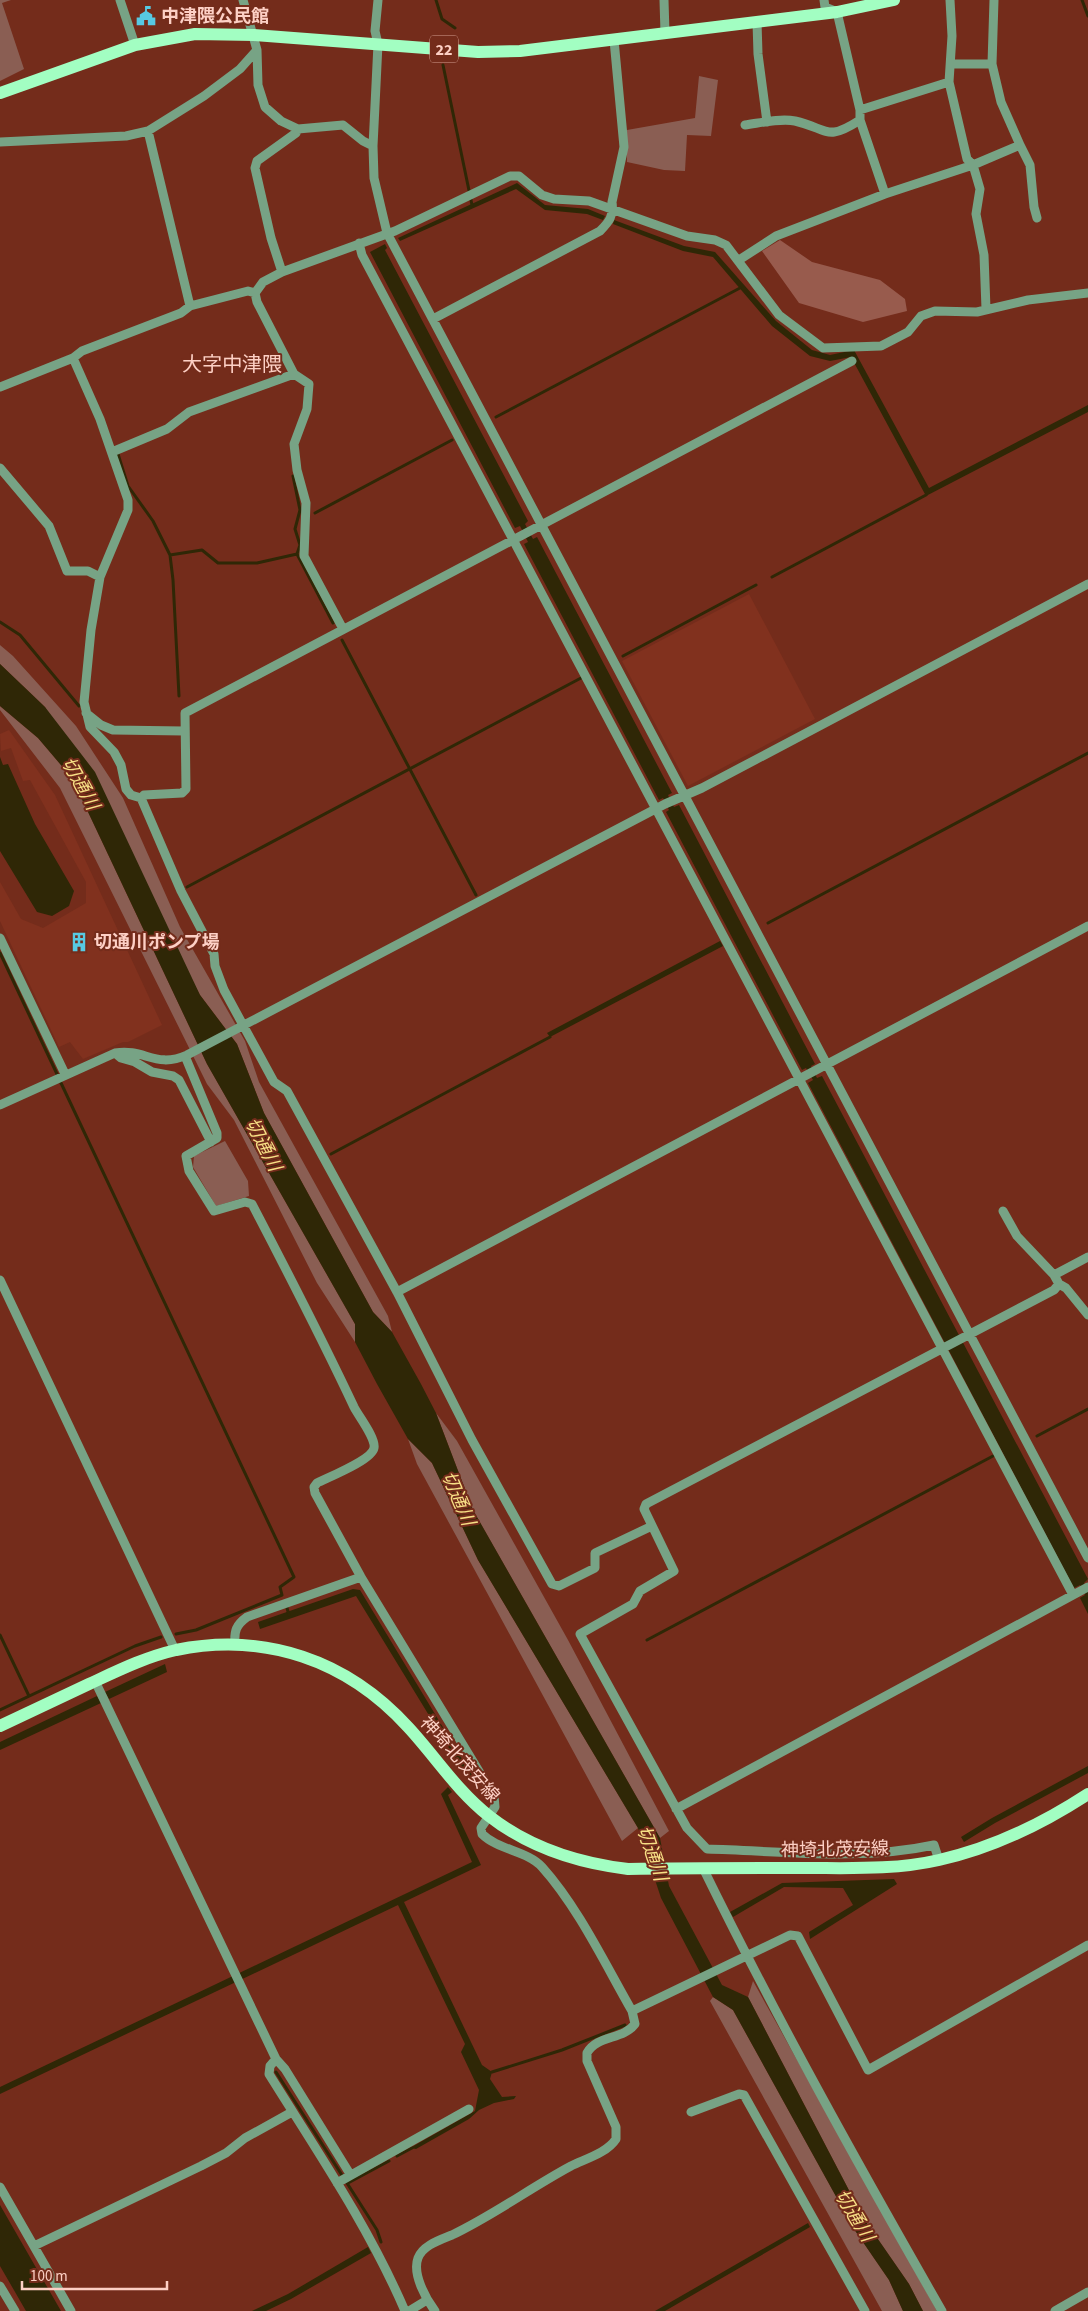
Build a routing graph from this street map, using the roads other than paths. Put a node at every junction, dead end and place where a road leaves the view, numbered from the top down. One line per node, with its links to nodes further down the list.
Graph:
1 (120, 0): 15 (street)
2 (243, 0): 12 (street)
3 (378, 0): 14 (street)
4 (664, 0): 11 (street)
5 (824, 0): 9 (street)
6 (894, 0): 9 (main road, 22)
7 (950, 0): 17 (street)
8 (994, 0): 18 (street)
9 (837, 12): 10 (main road, 22); 21 (street)
10 (757, 22): 11 (main road, 22); 23 (street)
11 (665, 34): 13 (main road, 22)
12 (254, 35): 14 (main road, 22); 15 (main road, 22); 16 (street)
13 (614, 40): 14 (main road, 22); 32 (street)
14 (378, 44): 29 (street)
15 (136, 45): 20 (main road, 22)
16 (257, 50): 25 (street); 26 (street)
17 (951, 64): 18 (street); 19 (street)
18 (992, 64): 28 (street)
19 (950, 82): 21 (street); 30 (street)
20 (0, 93)
21 (860, 110): 22 (street)
22 (860, 120): 23 (street); 31 (street)
23 (767, 122): 24 (street)
24 (745, 125)
25 (298, 129): 29 (street); 37 (street)
26 (148, 132): 27 (street); 40 (street)
27 (0, 142)
28 (1020, 145): 30 (street); 33 (street)
29 (373, 146): 34 (street)
30 (973, 165): 31 (street); 41 (street)
31 (885, 194): 36 (street)
32 (611, 217): 34 (street); 36 (street); 42 (street)
33 (1037, 218)
34 (387, 233): 35 (street); 42 (street)
35 (359, 243): 37 (street); 50 (street)
36 (739, 260): 41 (street)
37 (282, 272): 38 (street)
38 (255, 292): 40 (street); 45 (street)
39 (1088, 293): 41 (street)
40 (190, 306): 43 (street)
41 (986, 309)
42 (433, 319): 49 (street)
43 (73, 358): 46 (street); 47 (street)
44 (852, 361): 49 (street)
45 (294, 374): 47 (street); 53 (street)
46 (0, 387)
47 (112, 452): 51 (street)
48 (0, 468): 51 (street)
49 (542, 525): 50 (street); 56 (street)
50 (514, 540): 53 (street); 58 (street)
51 (100, 577): 54 (street)
52 (1088, 584): 56 (street)
53 (343, 630): 55 (street)
54 (86, 713): 55 (street); 57 (street)
55 (184, 731): 57 (street)
56 (686, 795): 58 (street); 64 (street)
57 (141, 798): 61 (street)
58 (665, 805): 61 (street); 66 (street)
59 (1088, 926): 64 (street)
60 (0, 938): 65 (street)
61 (241, 1026): 63 (street); 74 (street)
62 (115, 1053): 63 (street); 65 (street); 68 (street)
63 (186, 1055): 68 (street)
64 (826, 1064): 66 (street); 76 (street)
65 (64, 1074): 67 (street)
66 (807, 1074): 74 (street); 77 (street)
67 (0, 1105)
68 (211, 1142): 80 (street)
69 (1003, 1212): 71 (street)
70 (1088, 1257): 71 (street)
71 (1054, 1275): 73 (street)
72 (0, 1280): 83 (street)
73 (1059, 1284): 75 (street); 76 (street)
74 (397, 1292): 78 (street)
75 (1088, 1314)
76 (966, 1336): 77 (street); 79 (street)
77 (944, 1347): 78 (street); 81 (street)
78 (652, 1526): 87 (street)
79 (1087, 1555)
80 (361, 1577): 82 (street); 88 (street)
81 (1082, 1590): 87 (street)
82 (235, 1644): 83 (main road, 神埼北茂安線); 88 (main road, 神埼北茂安線)
83 (175, 1650): 84 (main road, 神埼北茂安線)
84 (100, 1692): 85 (main road, 神埼北茂安線); 94 (street)
85 (0, 1726)
86 (1088, 1794): 89 (main road, 神埼北茂安線)
87 (676, 1808): 89 (street)
88 (489, 1816): 90 (main road, 神埼北茂安線); 93 (street)
89 (939, 1860): 90 (main road, 神埼北茂安線)
90 (703, 1868): 92 (street)
91 (1088, 1945): 92 (street)
92 (746, 1957): 93 (street); 109 (street)
93 (632, 2011): 103 (street)
94 (276, 2059): 96 (street); 98 (street)
95 (468, 2110): 98 (street)
96 (292, 2112): 98 (street); 100 (street)
97 (691, 2112): 108 (street)
98 (344, 2178): 106 (street)
99 (0, 2187): 100 (street)
100 (34, 2246): 105 (street)
101 (0, 2286): 104 (street)
102 (1088, 2292): 110 (street)
103 (427, 2300): 106 (street); 107 (street)
104 (14, 2311)
105 (71, 2311)
106 (407, 2311)
107 (435, 2311)
108 (864, 2311)
109 (942, 2311)
110 (1055, 2311)

